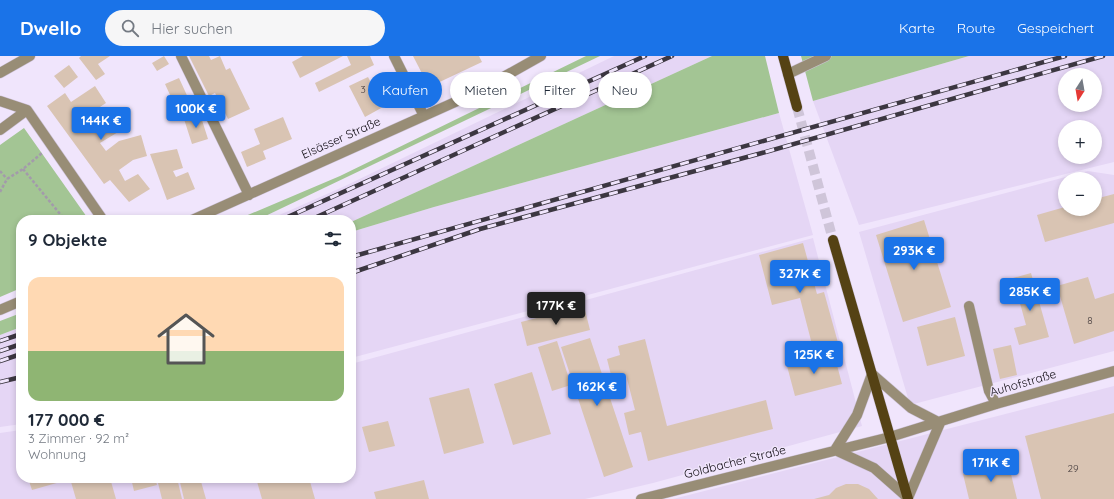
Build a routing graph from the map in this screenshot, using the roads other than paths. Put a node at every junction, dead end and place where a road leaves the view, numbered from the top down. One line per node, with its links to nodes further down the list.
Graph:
1 (30, 56): 7 (street)
2 (181, 56): 14 (street)
3 (394, 56): 12 (street)
4 (541, 56): 12 (street, Elsässer Straße)
5 (783, 56): 8 (main road)
6 (826, 56): 8 (street)
7 (0, 73)
8 (788, 74): 10 (main road)
9 (0, 101): 11 (street)
10 (797, 107)
11 (27, 110): 13 (street); 15 (street)
12 (424, 116): 14 (street, Elsässer Straße)
13 (0, 130)
14 (249, 195): 16 (street, Elsässer Straße)
15 (100, 215)
16 (203, 215)
17 (833, 240): 22 (main road)
18 (16, 303): 20 (street)
19 (969, 306): 23 (street)
20 (0, 310)
21 (1114, 371): 23 (street, Auhofstraße)
22 (872, 374): 24 (street); 25 (main road); 26 (street)
23 (996, 404): 24 (street, Auhofstraße)
24 (940, 423): 25 (street, Auhofstraße); 27 (street)
25 (890, 437): 26 (street, Goldbacher Straße); 27 (main road)
26 (835, 450): 27 (street); 28 (street, Goldbacher Straße)
27 (908, 498)
28 (642, 499)

